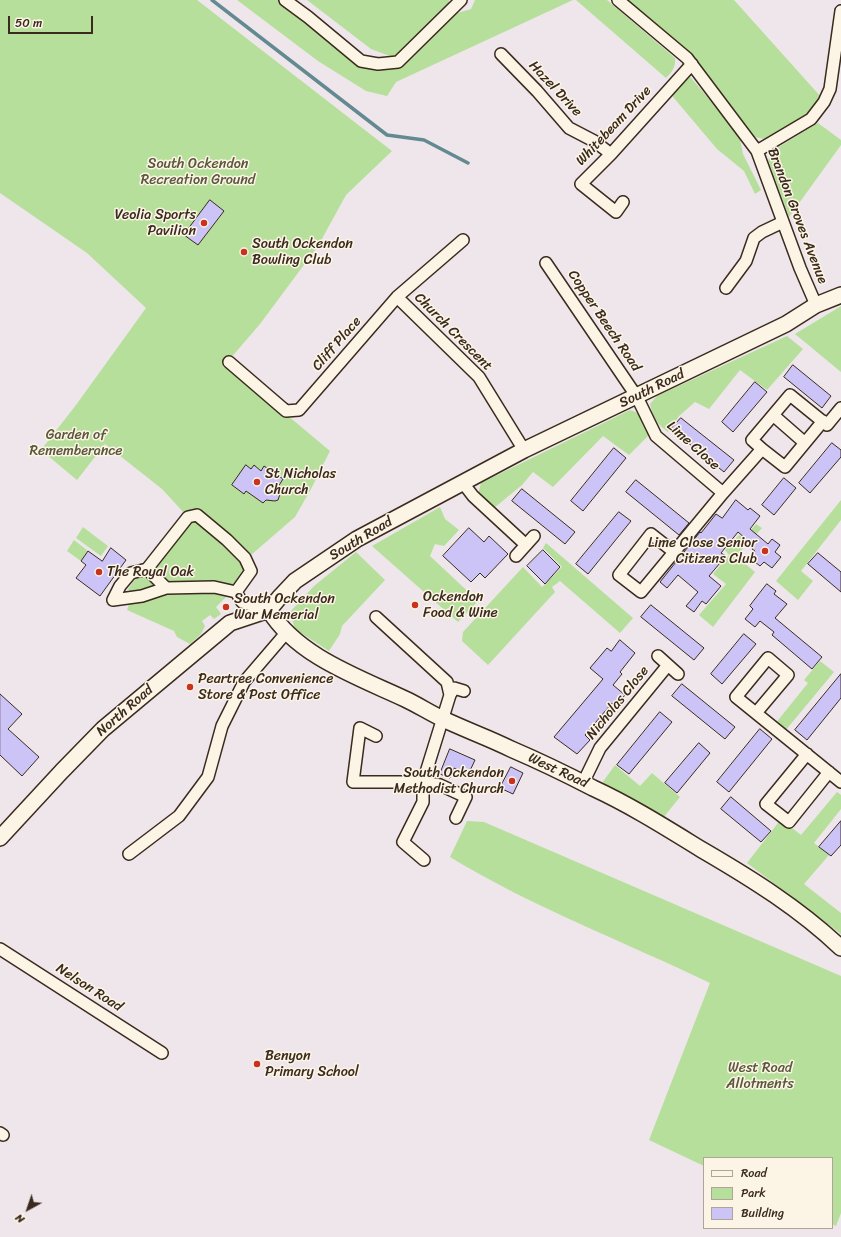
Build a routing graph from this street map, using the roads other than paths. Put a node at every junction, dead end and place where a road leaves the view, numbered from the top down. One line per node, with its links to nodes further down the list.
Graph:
1 (285, 0): 2 (street)
2 (461, 0)
3 (618, 0): 6 (street, Brandon Groves Avenue)
4 (841, 11): 7 (street)
5 (502, 54): 8 (street, Hazel Drive)
6 (692, 64): 7 (street, Brandon Groves Avenue); 8 (street, Whitebeam Drive)
7 (757, 151): 10 (street, Brandon Groves Avenue)
8 (611, 154): 9 (street, Whitebeam Drive)
9 (623, 202)
10 (783, 222): 13 (street); 16 (street, Brandon Groves Avenue)
11 (463, 240): 15 (street, Cliff Place)
12 (546, 263): 18 (street, Copper Beech Road)
13 (726, 288)
14 (841, 295): 16 (main road, South Road)
15 (397, 297): 17 (street, Cliff Place); 24 (street, Church Crescent)
16 (816, 305): 18 (main road, South Road)
17 (229, 362)
18 (637, 396): 24 (main road, South Road); 26 (street, Lime Close)
19 (841, 408): 21 (street)
20 (773, 416): 21 (street); 22 (street); 23 (street)
21 (823, 422): 22 (street)
22 (805, 443): 23 (street)
23 (762, 449): 26 (street, Lime Close)
24 (524, 450): 25 (main road, South Road)
25 (463, 483): 28 (street); 34 (main road, South Road)
26 (723, 493): 29 (street, Lime Close)
27 (534, 536): 28 (street)
28 (526, 545): 30 (street)
29 (674, 552): 29 (street, Lime Close)
30 (516, 556)
31 (147, 569): 32 (street); 32 (street); 33 (street)
32 (166, 588): 33 (street)
33 (236, 592): 34 (street)
34 (269, 610): 36 (main road, West Road); 51 (main road, North Road)
35 (376, 617): 41 (street)
36 (286, 632): 43 (main road, West Road); 52 (street)
37 (658, 656): 38 (street, Nicholas Close)
38 (668, 665): 39 (street, Nicholas Close); 49 (street, Nicholas Close)
39 (678, 674)
40 (464, 691): 41 (street)
41 (450, 695): 43 (street)
42 (756, 714): 42 (street); 45 (street)
43 (443, 719): 47 (street); 49 (main road, West Road)
44 (376, 736): 47 (street)
45 (807, 754): 46 (street); 46 (street)
46 (829, 772): 48 (street)
47 (423, 782): 50 (street); 53 (street)
48 (841, 782)
49 (583, 783): 54 (main road, West Road)
50 (456, 818)
51 (0, 838)
52 (129, 854)
53 (424, 860)
54 (841, 948)
55 (0, 949): 56 (street, Nelson Road)
56 (162, 1053)

